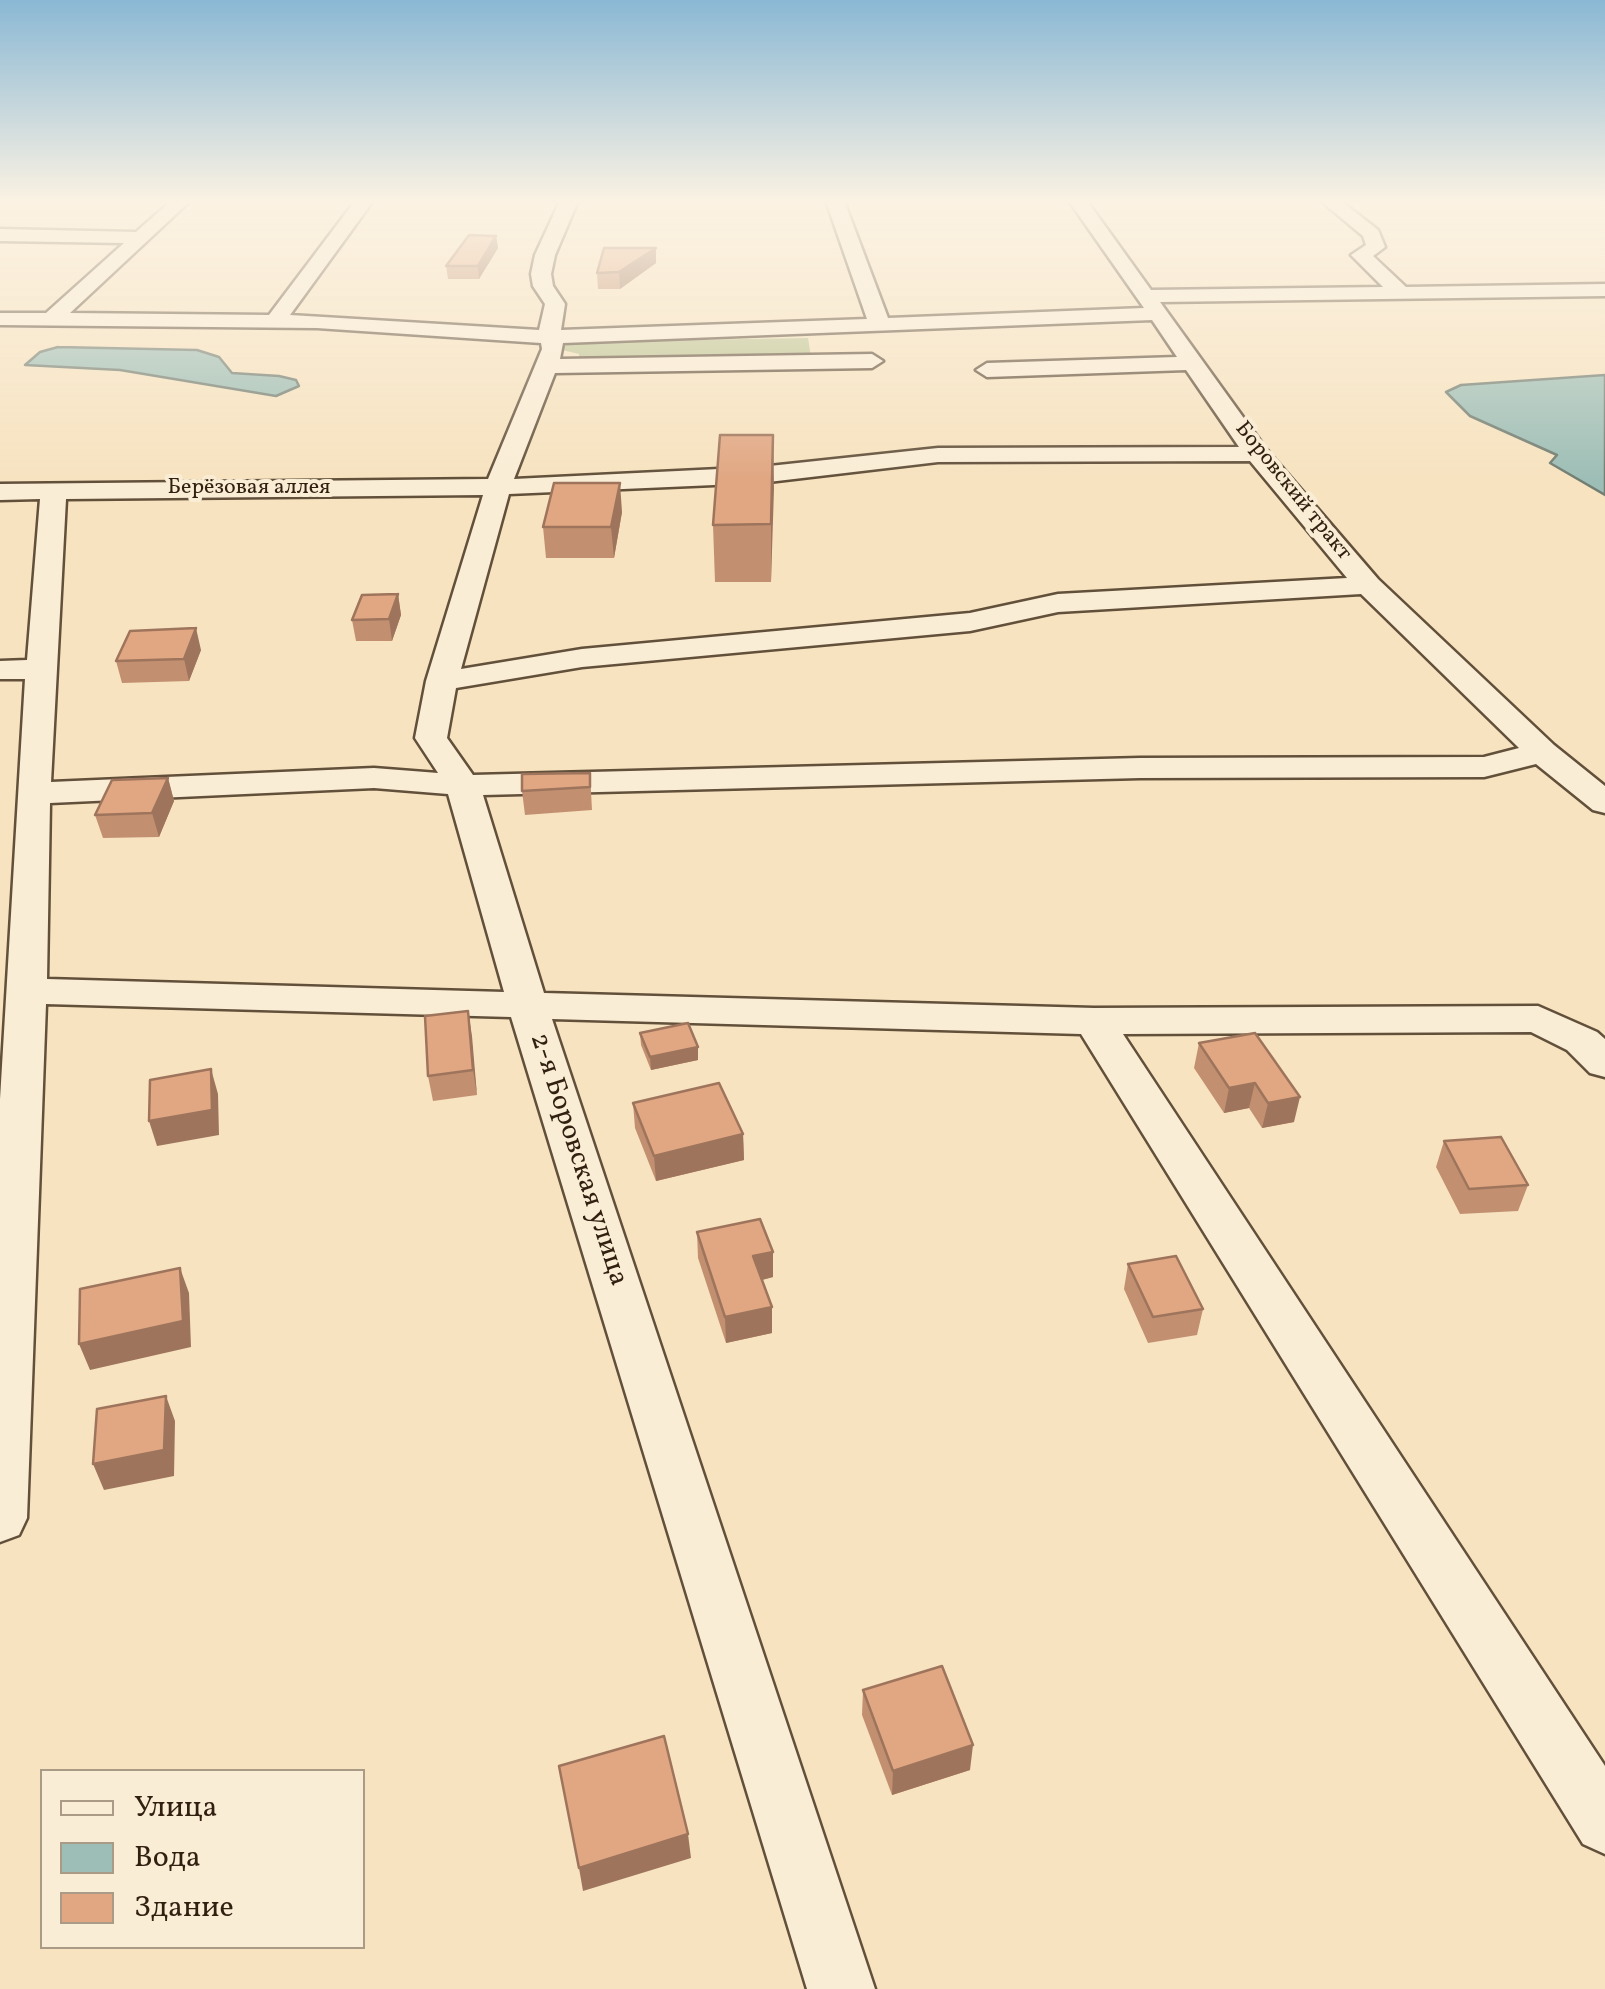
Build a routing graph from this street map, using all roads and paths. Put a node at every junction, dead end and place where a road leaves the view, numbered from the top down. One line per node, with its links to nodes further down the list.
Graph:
1 (80, 294): 9 (street)
2 (295, 294): 10 (street)
3 (548, 294): 12 (street)
4 (869, 294): 11 (street)
5 (1144, 294): 7 (street, Боровский тракт)
6 (1349, 294): 7 (street)
7 (1152, 305): 11 (street); 14 (street, Боровский тракт)
8 (0, 319): 9 (street)
9 (51, 320): 10 (street)
10 (275, 321): 12 (street)
11 (880, 325): 12 (street)
12 (554, 337): 15 (street, 2-я Боровская улица)
13 (872, 361): 15 (street)
14 (1192, 363): 16 (street); 17 (street, Боровский тракт)
15 (547, 366): 18 (street, 2-я Боровская улица)
16 (986, 370)
17 (1258, 454): 18 (street, Берёзовая аллея); 21 (street, Боровский тракт)
18 (498, 488): 19 (street, Берёзовая аллея); 24 (street, 2-я Боровская улица)
19 (54, 491): 20 (street, Берёзовая аллея); 22 (street)
20 (0, 492)
21 (1368, 584): 24 (street); 25 (street, Боровский тракт)
22 (42, 669): 23 (street); 27 (street)
23 (0, 670)
24 (442, 681): 26 (street, 2-я Боровская улица)
25 (1542, 752): 26 (street); 28 (street, Боровский тракт)
26 (462, 784): 27 (street); 30 (street, 2-я Боровская улица)
27 (33, 793): 29 (street)
28 (1605, 804)
29 (27, 991): 30 (street); 33 (street)
30 (528, 1006): 31 (street); 35 (street, 2-я Боровская улица)
31 (1094, 1020): 32 (street); 34 (street)
32 (1605, 1063)
33 (0, 1518)
34 (1605, 1822)
35 (840, 1989)

